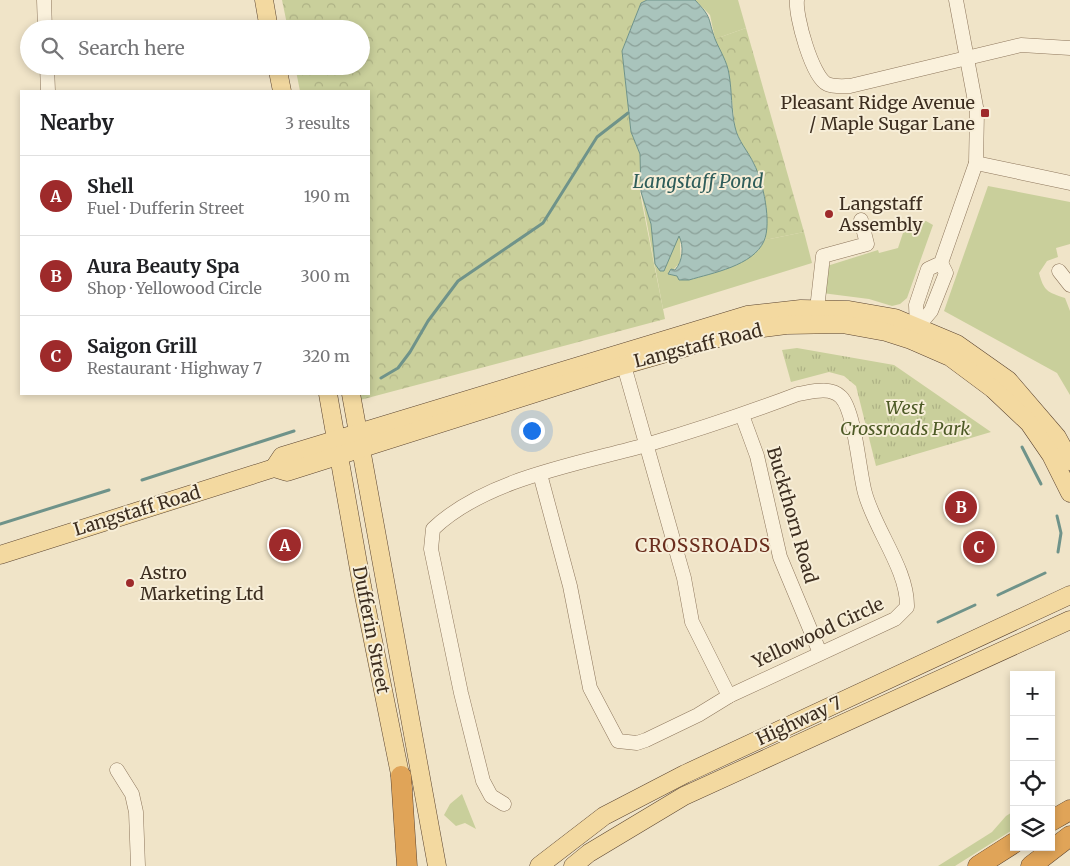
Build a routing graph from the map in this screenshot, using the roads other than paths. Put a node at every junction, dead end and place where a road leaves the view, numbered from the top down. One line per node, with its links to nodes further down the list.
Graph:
1 (44, 0): 5 (street)
2 (264, 0): 6 (main road)
3 (797, 0): 8 (street)
4 (956, 0): 8 (street)
5 (45, 20)
6 (267, 20)
7 (1070, 48): 8 (street)
8 (968, 56): 13 (street)
9 (47, 75): 11 (street)
10 (279, 75): 12 (main road)
11 (48, 90)
12 (282, 90)
13 (976, 163): 14 (street); 19 (street)
14 (1070, 183)
15 (861, 220): 18 (street)
16 (1059, 271): 17 (street)
17 (1070, 285)
18 (817, 309): 19 (main road, Langstaff Road); 20 (main road, Langstaff Road)
19 (914, 333): 20 (main road, Langstaff Road); 27 (main road, Langstaff Road); 29 (main road, Langstaff Road)
20 (622, 358): 24 (main road, Langstaff Road); 25 (street)
21 (328, 395): 26 (main road, Dufferin Street)
22 (351, 395): 24 (main road, Dufferin Street)
23 (742, 415): 25 (street, Yellowood Circle); 33 (street, Buckthorn Road); 33 (street, Yellowood Circle)
24 (360, 440): 26 (main road, Langstaff Road); 45 (main road, Dufferin Street)
25 (647, 444): 28 (street, Yellowood Circle); 34 (street)
26 (337, 446): 30 (main road, Langstaff Road); 36 (main road, Dufferin Street)
27 (1070, 461)
28 (540, 474): 34 (street, Yellowood Circle); 37 (street, Yellowood Circle)
29 (1070, 493)
30 (0, 555)
31 (1070, 595): 46 (main road, Highway 7)
32 (1070, 620): 47 (main road, Highway 7)
33 (820, 652): 34 (street, Yellowood Circle)
34 (729, 696)
35 (117, 770): 42 (street)
36 (400, 776): 43 (highway); 44 (main road, Dufferin Street)
37 (504, 804)
38 (1070, 810): 39 (highway)
39 (1055, 818)
40 (1070, 836): 49 (highway)
41 (1010, 846): 48 (highway)
42 (138, 866)
43 (407, 866)
44 (417, 866)
45 (437, 866)
46 (539, 866)
47 (573, 866)
48 (978, 866)
49 (1031, 866)

